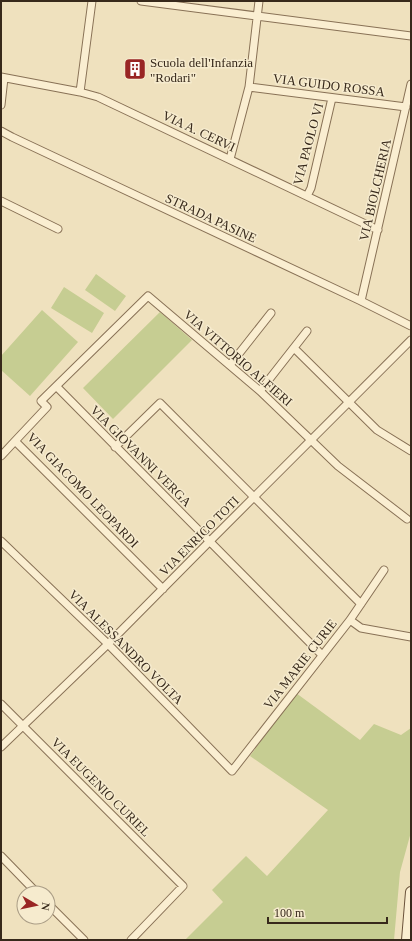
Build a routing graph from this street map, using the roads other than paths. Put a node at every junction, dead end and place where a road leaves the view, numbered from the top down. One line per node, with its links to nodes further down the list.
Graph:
1 (92, 1): 9 (street)
2 (141, 1): 4 (street)
3 (259, 1): 4 (street)
4 (257, 16): 5 (street); 8 (street)
5 (411, 36)
6 (2, 78): 9 (street, VIA A. CERVI); 11 (street)
7 (411, 84): 12 (street, VIA BIOLCHERIA)
8 (248, 87): 10 (street, VIA GUIDO ROSSA); 14 (street)
9 (80, 92): 14 (street, VIA A. CERVI)
10 (332, 98): 12 (street, VIA GUIDO ROSSA); 15 (street, VIA PAOLO VI)
11 (1, 105)
12 (406, 107): 18 (street, VIA BIOLCHERIA)
13 (2, 131): 19 (street, STRADA PASINE)
14 (230, 159): 15 (street, VIA A. CERVI)
15 (307, 196): 18 (street, VIA A. CERVI)
16 (1, 201): 17 (street)
17 (58, 229)
18 (378, 230): 19 (street, VIA BIOLCHERIA)
19 (361, 301): 21 (street, STRADA PASINE)
20 (271, 313): 25 (street)
21 (411, 326)
22 (307, 331): 24 (street)
23 (411, 340): 28 (street, VIA ENRICO TOTI)
24 (294, 348): 27 (street); 28 (street)
25 (230, 365): 26 (street, VIA VITTORIO ALFIERI); 27 (street, VIA VITTORIO ALFIERI)
26 (57, 387): 30 (street, VIA GIACOMO LEOPARDI); 31 (street, VIA GIOVANNI VERGA)
27 (260, 391): 29 (street, VIA VITTORIO ALFIERI)
28 (349, 402): 29 (street, VIA ENRICO TOTI); 32 (street)
29 (312, 440): 34 (street, VIA ENRICO TOTI); 35 (street, VIA VITTORIO ALFIERI)
30 (16, 441): 33 (street); 39 (street, VIA GIACOMO LEOPARDI)
31 (115, 446): 34 (street); 37 (street, VIA GIOVANNI VERGA)
32 (411, 451)
33 (1, 456)
34 (255, 497): 37 (street, VIA ENRICO TOTI); 40 (street)
35 (407, 519)
36 (1, 541): 43 (street, VIA ALESSANDRO VOLTA)
37 (210, 541): 39 (street, VIA ENRICO TOTI); 44 (street, VIA GIOVANNI VERGA)
38 (384, 570): 40 (street, VIA MARIE CURIE)
39 (163, 589): 43 (street, VIA ENRICO TOTI)
40 (361, 604): 41 (street, VIA MARIE CURIE)
41 (350, 620): 42 (street); 44 (street, VIA MARIE CURIE)
42 (411, 637)
43 (108, 644): 46 (street, VIA ENRICO TOTI); 48 (street, VIA ALESSANDRO VOLTA)
44 (322, 655): 48 (street, VIA MARIE CURIE)
45 (1, 704): 46 (street, VIA EUGENIO CURIEL)
46 (23, 726): 47 (street, VIA ENRICO TOTI); 54 (street, VIA EUGENIO CURIEL)
47 (1, 747)
48 (232, 772)
49 (1, 856): 50 (street)
50 (29, 885)
51 (411, 892): 55 (main road)
52 (56, 912): 53 (street)
53 (84, 940)
54 (131, 940)
55 (407, 940)

